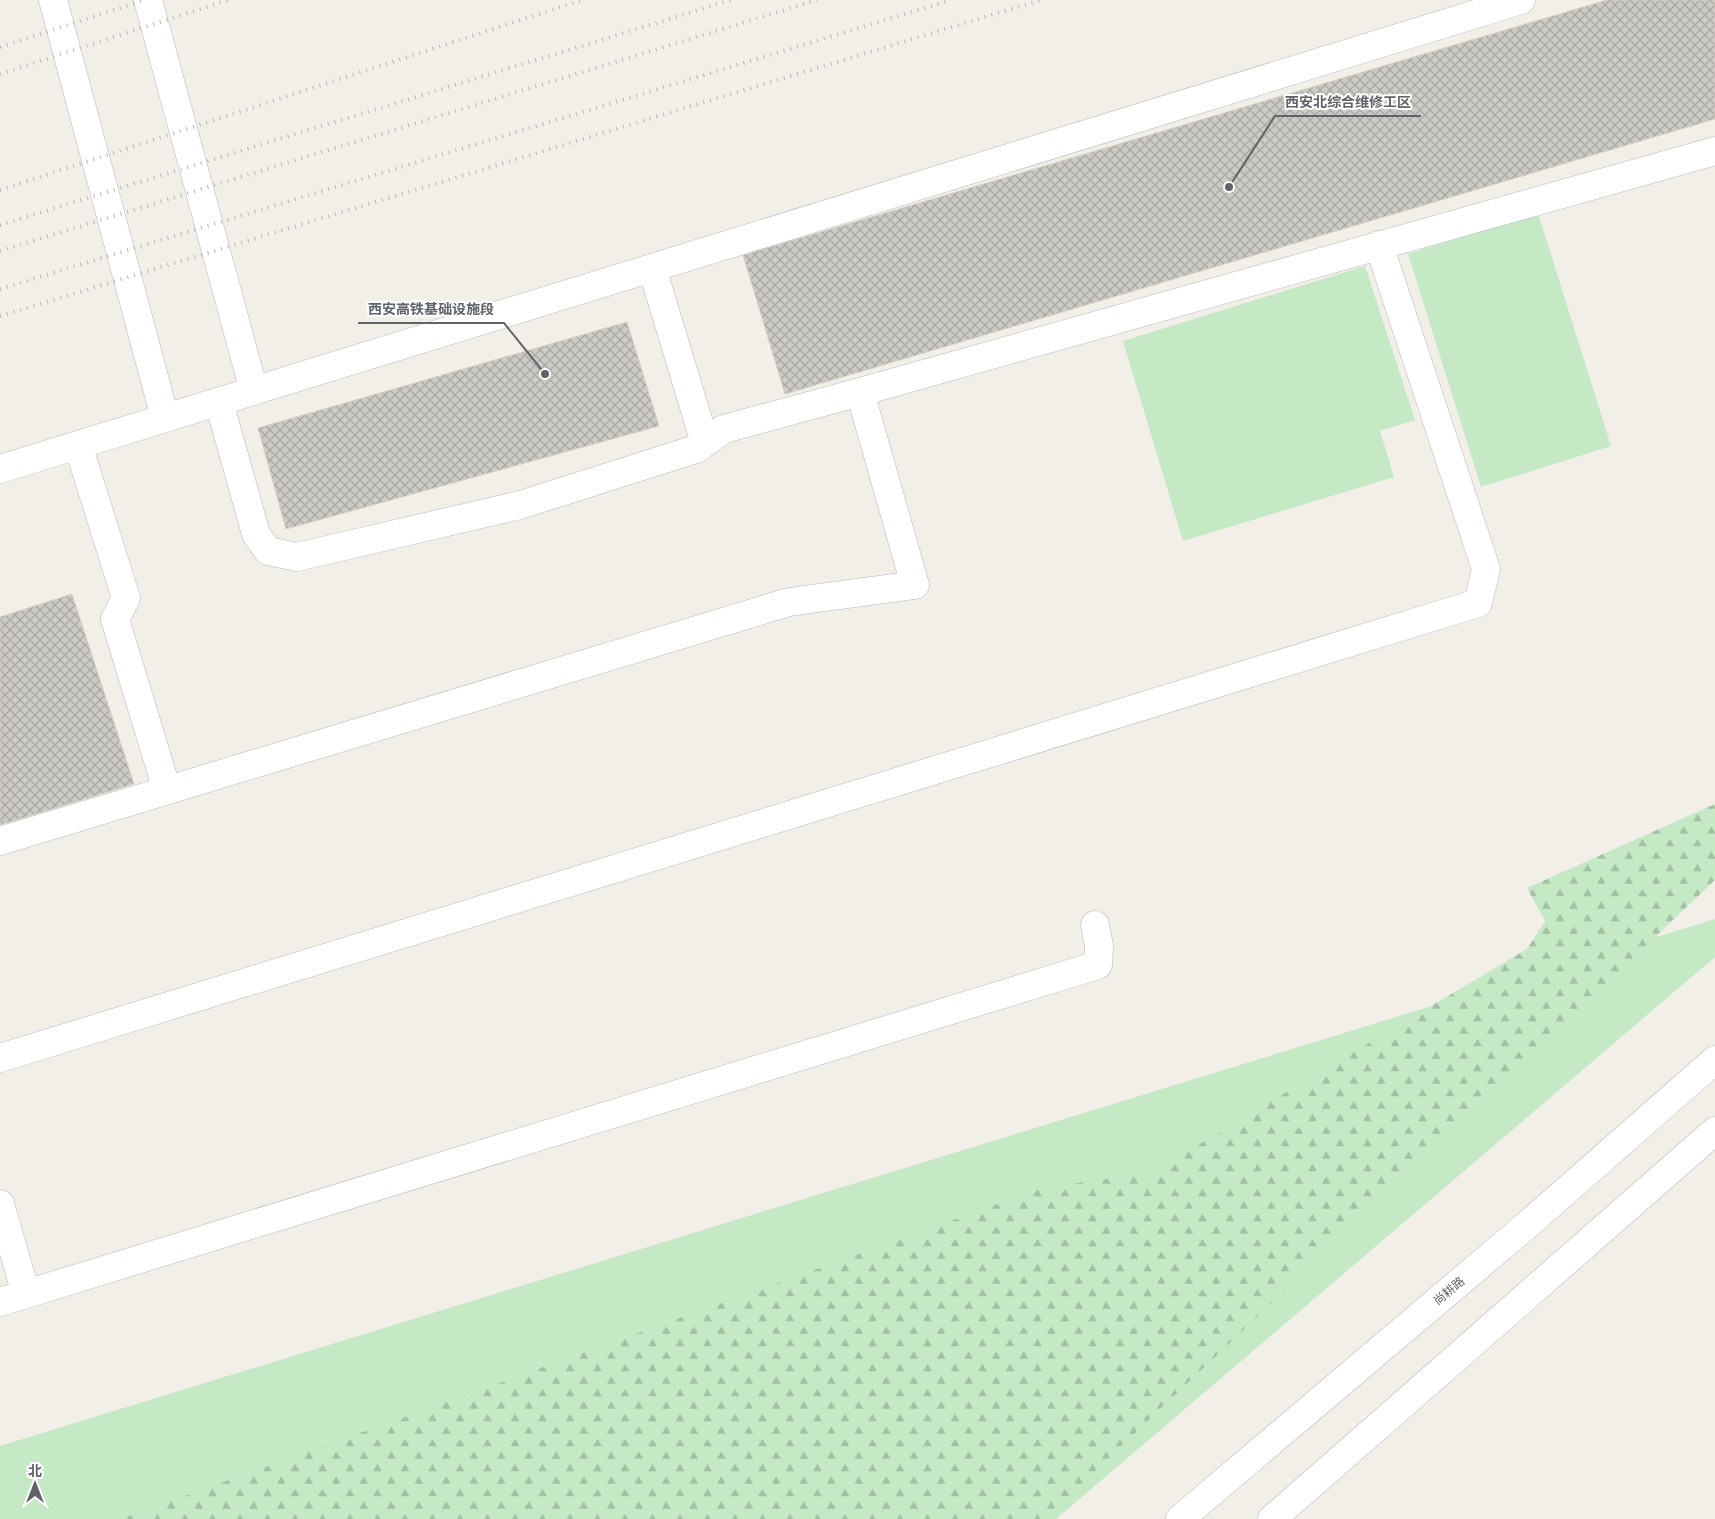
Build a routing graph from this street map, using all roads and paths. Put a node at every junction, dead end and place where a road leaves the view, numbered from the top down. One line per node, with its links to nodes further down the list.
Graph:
1 (53, 0): 10 (street)
2 (148, 0): 7 (street)
3 (1521, 0): 6 (street)
4 (1715, 151): 5 (street)
5 (1379, 245): 8 (street); 17 (street)
6 (652, 268): 7 (street); 11 (street)
7 (254, 391): 9 (street)
8 (860, 392): 11 (street); 14 (street)
9 (219, 402): 10 (street); 11 (street)
10 (165, 418): 12 (street)
11 (705, 443)
12 (78, 445): 13 (street); 14 (street)
13 (0, 469)
14 (168, 790): 15 (street)
15 (0, 841)
16 (1095, 925): 21 (street)
17 (0, 1058)
18 (1715, 1060): 22 (street, 尚耕路)
19 (1715, 1131): 23 (street)
20 (0, 1204): 21 (street)
21 (13, 1298)
22 (1180, 1519)
23 (1272, 1519)

